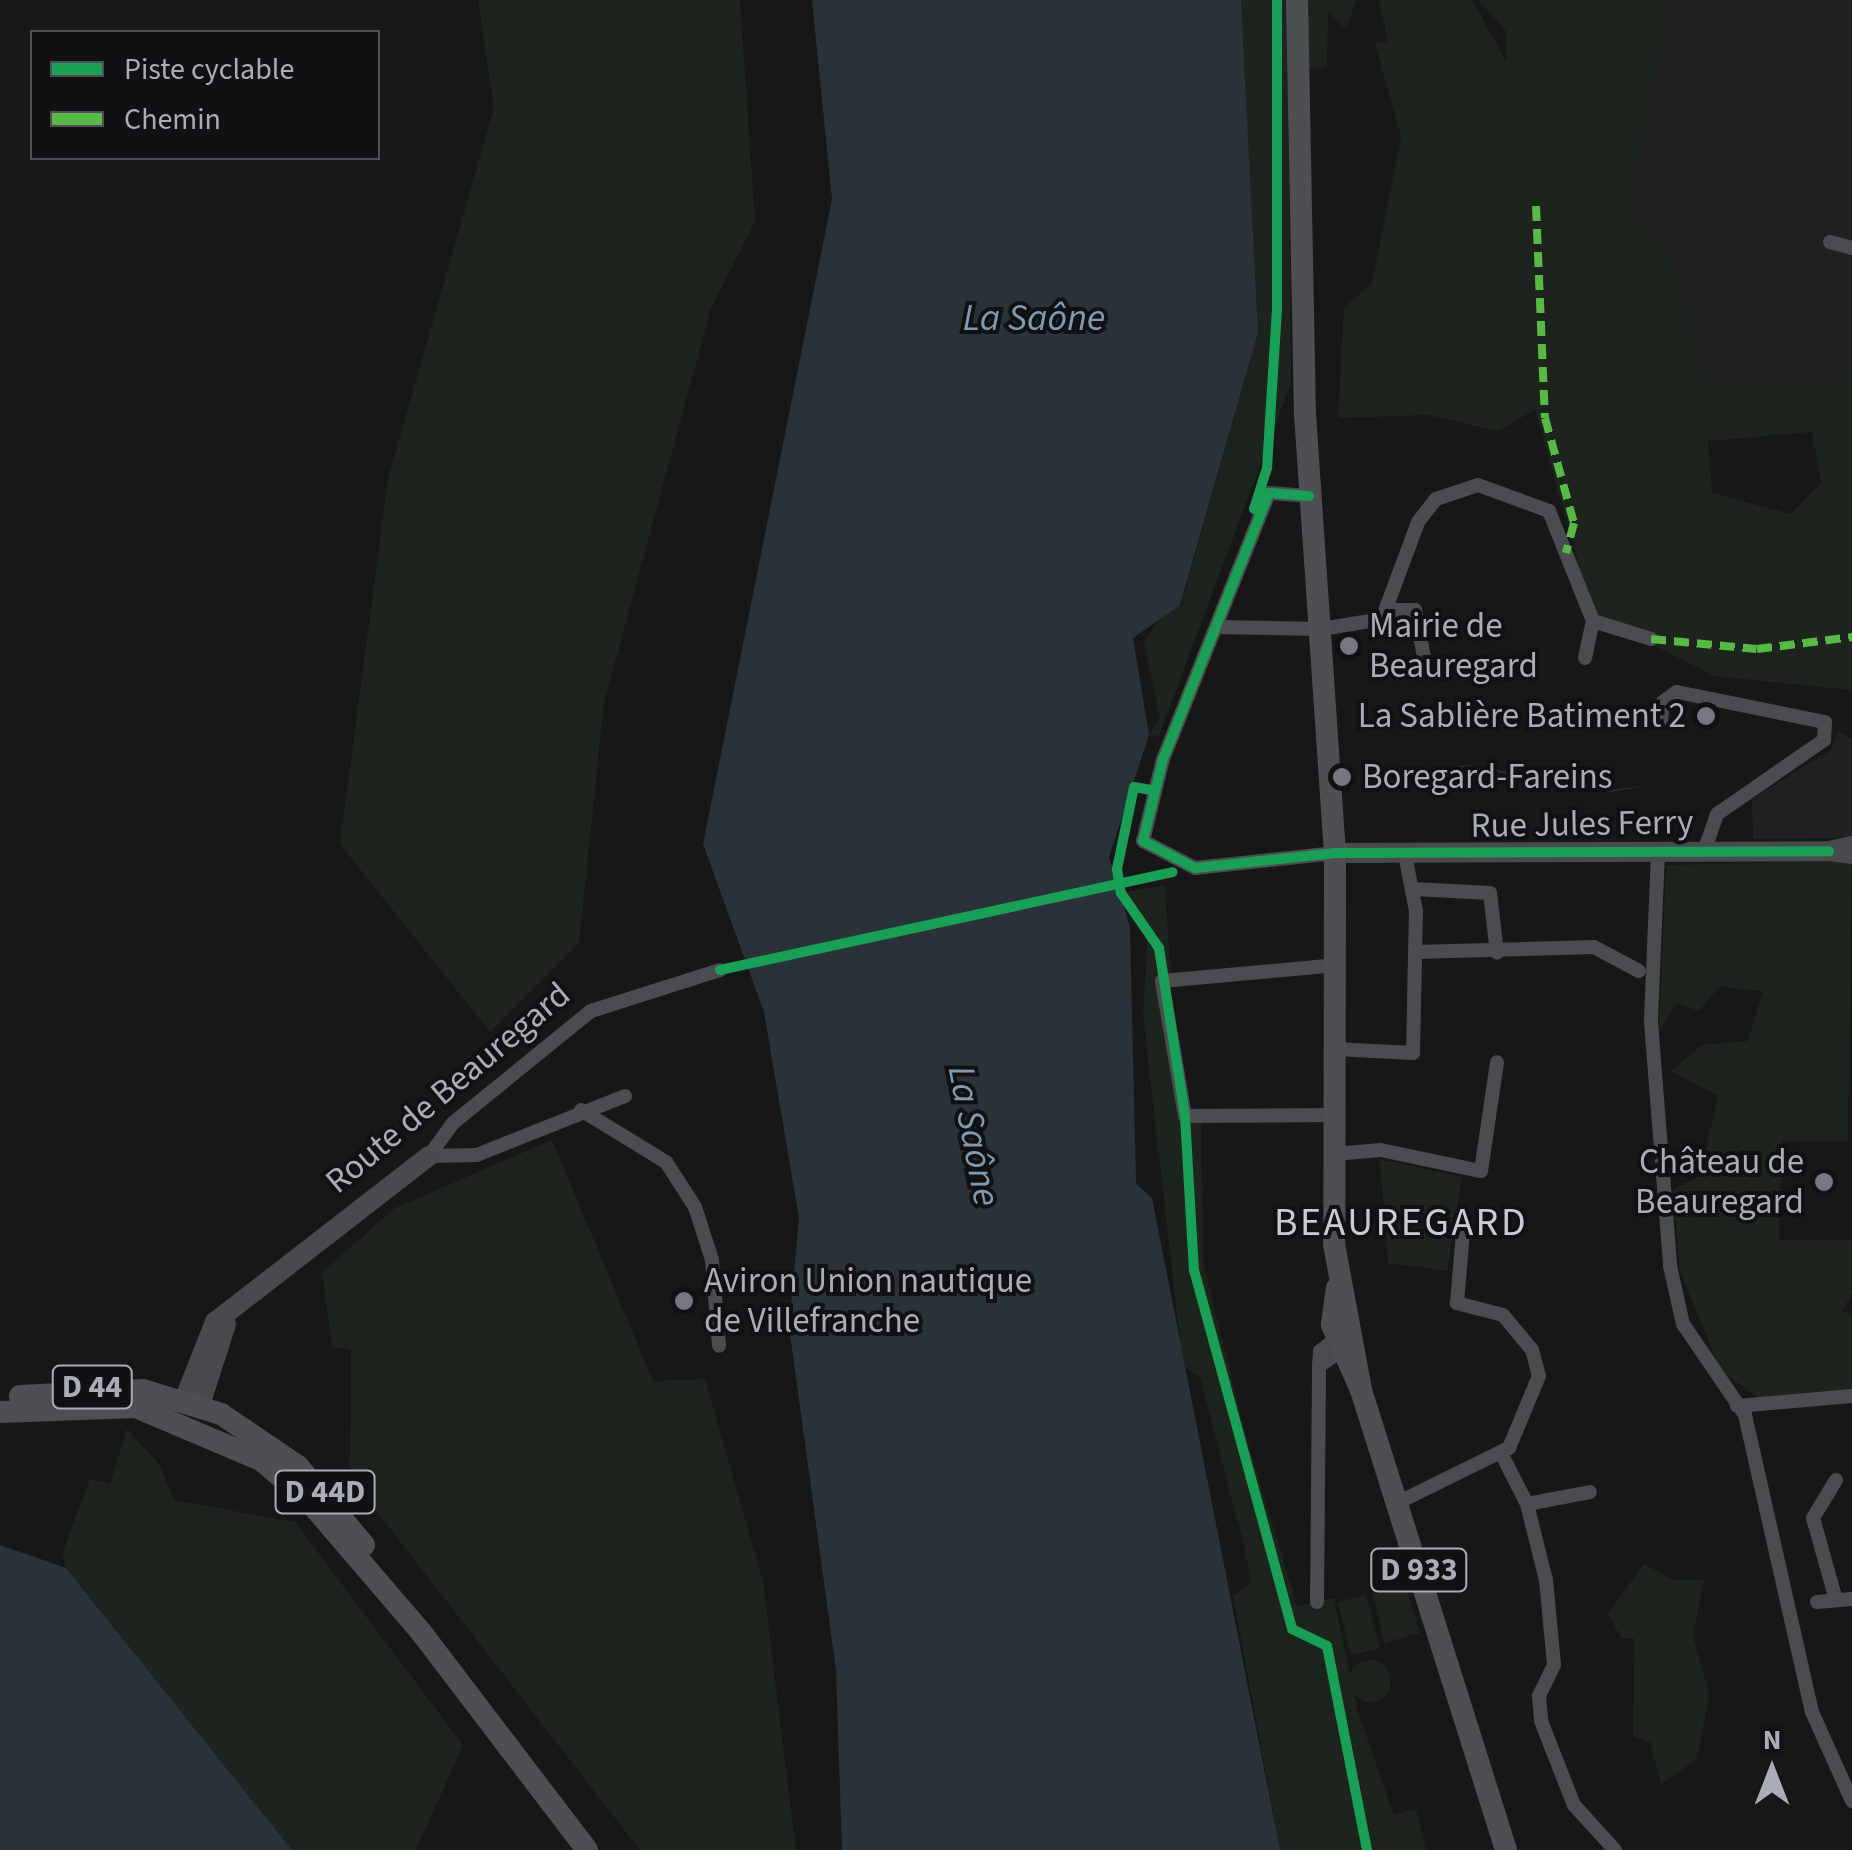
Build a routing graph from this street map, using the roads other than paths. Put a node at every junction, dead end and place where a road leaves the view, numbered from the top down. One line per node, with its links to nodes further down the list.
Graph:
1 (1297, 0): 4 (main road, D 933)
2 (1830, 242): 3 (street)
3 (1852, 248)
4 (1309, 496): 7 (street); 8 (main road, D 933)
5 (1387, 610): 6 (street); 8 (street); 10 (street)
6 (1594, 621): 9 (street); 11 (street)
7 (1216, 627): 8 (street); 17 (street)
8 (1321, 629): 17 (main road, D 933)
9 (1652, 640)
10 (1424, 657)
11 (1585, 658)
12 (1661, 720): 14 (street)
13 (1852, 846): 15 (street, Rue Jules Ferry)
14 (1705, 848): 15 (street, Rue Jules Ferry); 16 (street, Rue Jules Ferry)
15 (1829, 851): 18 (street, Rue Jules Ferry)
16 (1658, 852): 19 (street, Rue Jules Ferry); 39 (street)
17 (1335, 853): 19 (street, Rue Jules Ferry); 23 (main road, D 933)
18 (1852, 854)
19 (1405, 855): 20 (street)
20 (1414, 888): 21 (street); 22 (street)
21 (1415, 952): 22 (street); 26 (street)
22 (1498, 953): 25 (street)
23 (1337, 965): 26 (main road, D 933); 30 (street)
24 (720, 970): 32 (street, Route de Beauregard)
25 (1639, 971)
26 (1336, 1049): 30 (main road, D 933)
27 (1496, 1062): 31 (street)
28 (625, 1096): 29 (street)
29 (581, 1110): 32 (street); 35 (street)
30 (1334, 1115): 31 (main road, D 933)
31 (1334, 1154): 34 (main road, D 933)
32 (429, 1156): 38 (street, Route de Beauregard)
33 (1463, 1231): 41 (street)
34 (1345, 1341): 44 (main road, D 933); 47 (street)
35 (719, 1346)
36 (1852, 1396): 39 (street)
37 (0, 1401): 38 (main road, D 44)
38 (189, 1408): 40 (main road, D 44); 50 (main road, D 44D)
39 (1741, 1410): 49 (street)
40 (0, 1412)
41 (1501, 1452): 44 (street); 45 (street)
42 (1836, 1480): 46 (street)
43 (1590, 1492): 45 (street)
44 (1397, 1502): 51 (main road, D 933)
45 (1527, 1504): 52 (street)
46 (1844, 1600): 48 (street)
47 (1317, 1602)
48 (1817, 1602)
49 (1852, 1801)
50 (588, 1850)
51 (1506, 1850)
52 (1615, 1850)

